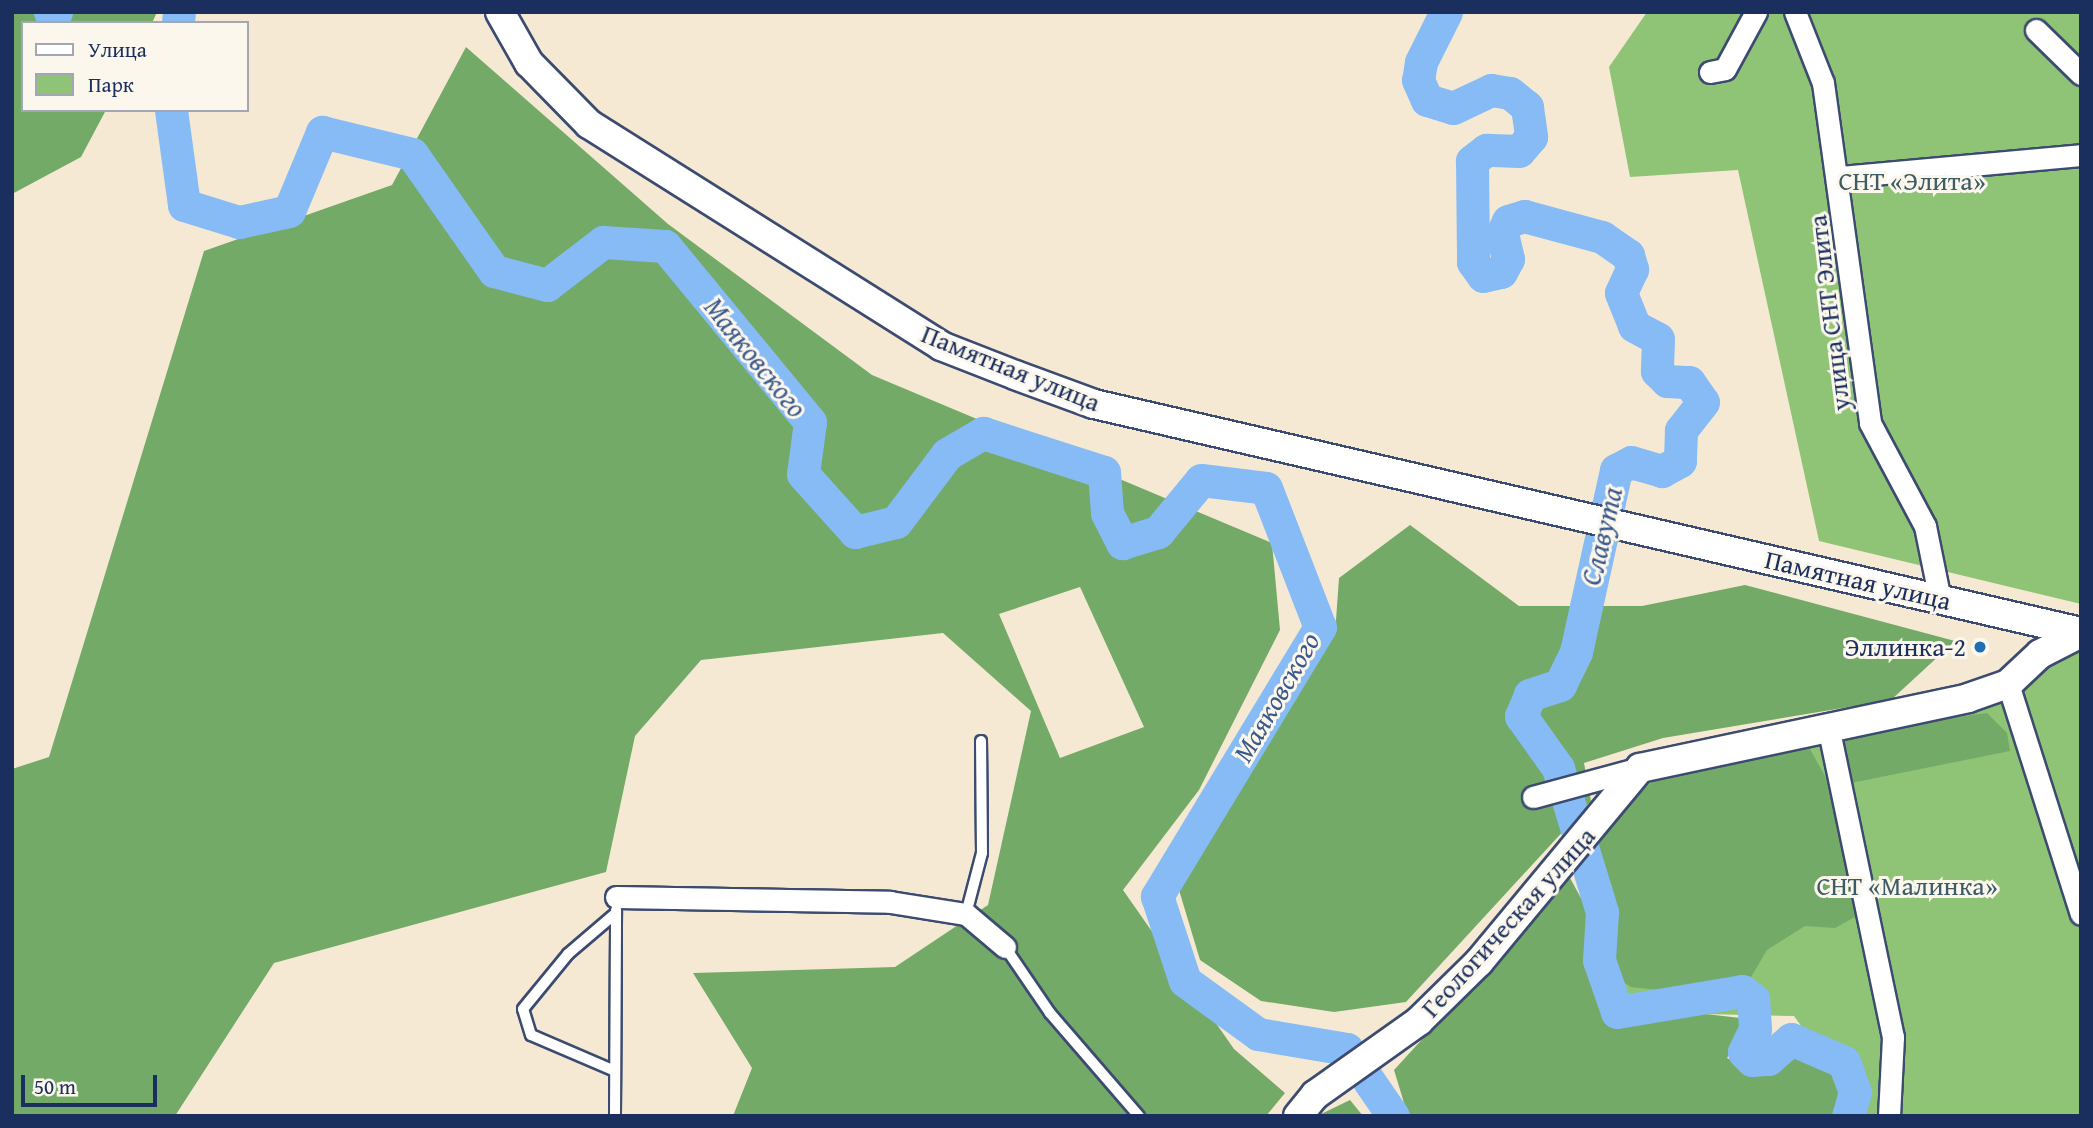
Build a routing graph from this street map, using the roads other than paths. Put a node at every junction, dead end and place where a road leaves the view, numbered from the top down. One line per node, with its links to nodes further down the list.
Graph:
1 (500, 12): 9 (street, Памятная улица)
2 (1756, 12): 5 (street)
3 (1795, 12): 8 (street, улица СНТ Элита)
4 (2036, 30): 6 (street)
5 (1710, 72)
6 (2081, 74)
7 (2081, 155): 8 (street)
8 (1840, 177): 9 (street, улица СНТ Элита)
9 (1940, 600): 10 (street, Памятная улица)
10 (2081, 632): 11 (street)
11 (2008, 684): 12 (street); 18 (street)
12 (1828, 726): 14 (street); 24 (street)
13 (981, 741): 17 (lane)
14 (1640, 768): 15 (street); 21 (street, Геологическая улица)
15 (1533, 797)
16 (616, 905): 17 (street); 20 (lane); 20 (lane)
17 (966, 914): 19 (street)
18 (2081, 914)
19 (1005, 947): 23 (lane)
20 (614, 1071): 22 (lane)
21 (1307, 1105)
22 (615, 1116)
23 (1139, 1116)
24 (1889, 1116)

